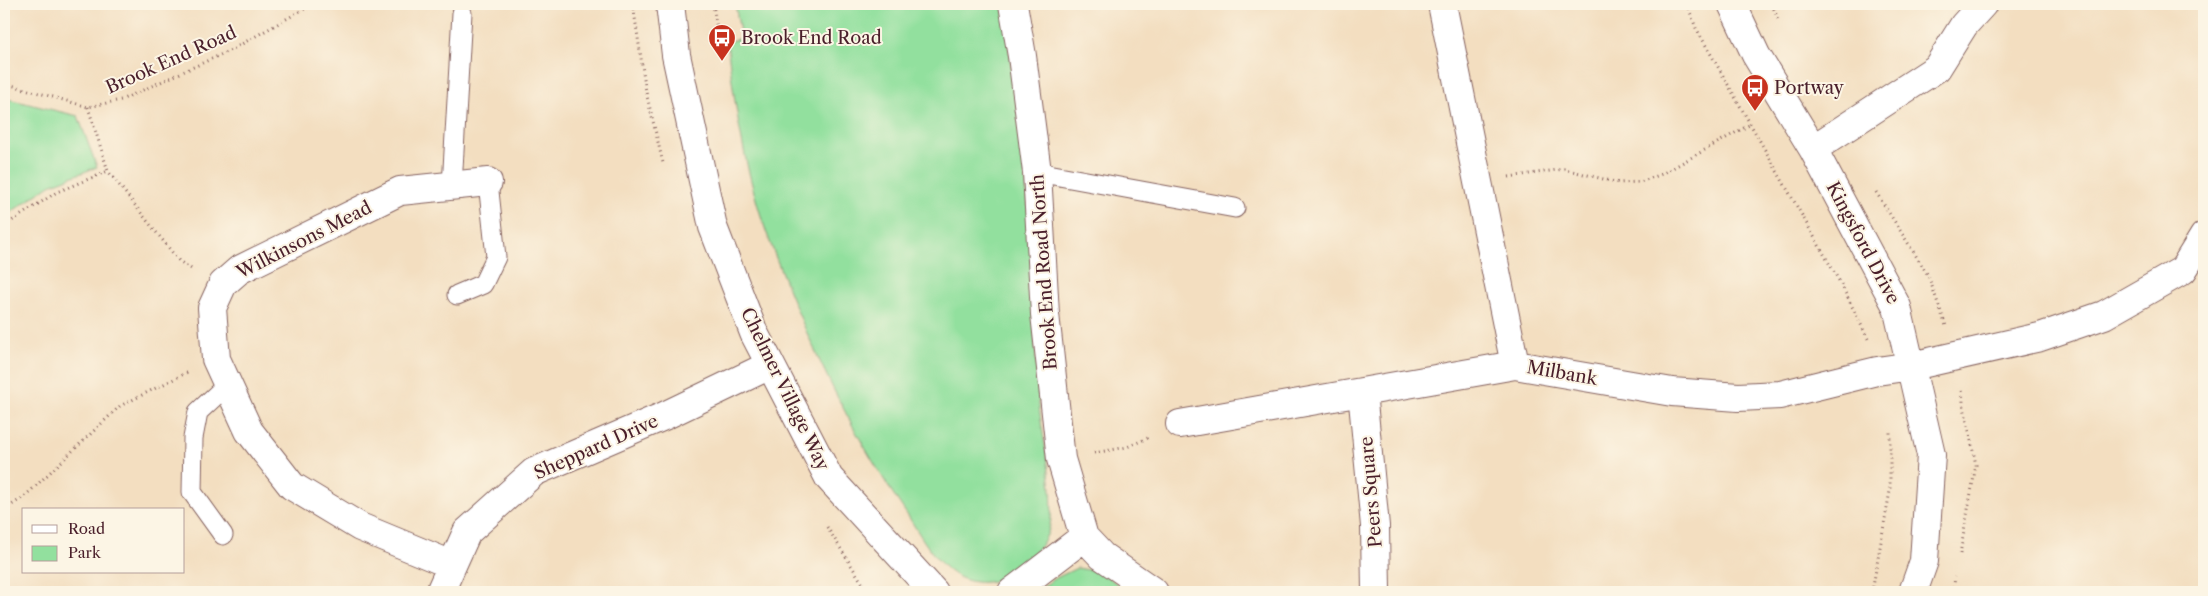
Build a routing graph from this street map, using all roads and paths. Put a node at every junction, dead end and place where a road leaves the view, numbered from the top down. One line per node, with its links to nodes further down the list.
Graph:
1 (312, 4): 12 (path, Brook End Road)
2 (670, 4): 27 (street, Chelmer Village Way)
3 (713, 4): 10 (path)
4 (1013, 4): 16 (street, Brook End Road North)
5 (1442, 4): 17 (street, Milbank)
6 (1687, 4): 13 (path)
7 (1732, 4): 14 (street, Kingsford Drive)
8 (1983, 4): 14 (street)
9 (462, 14): 19 (lane)
10 (721, 54)
11 (4, 83): 12 (path, Brook End Road)
12 (88, 108): 15 (path)
13 (1751, 124): 17 (path); 29 (path)
14 (1812, 150): 28 (street, Kingsford Drive)
15 (108, 172): 21 (path); 23 (path)
16 (1037, 172): 20 (lane); 34 (street, Brook End Road North)
17 (1478, 181): 26 (street, Milbank)
18 (488, 182): 19 (street, Wilkinsons Mead); 24 (lane)
19 (452, 186): 23 (street, Wilkinsons Mead)
20 (1235, 208)
21 (4, 226)
22 (2204, 236): 28 (street, Milbank)
23 (223, 284): 25 (street, Wilkinsons Mead)
24 (457, 295)
25 (216, 358): 30 (street, Wilkinsons Mead); 35 (path)
26 (1515, 364): 29 (street, Milbank); 31 (street)
27 (770, 365): 38 (street, Sheppard Drive); 40 (street, Chelmer Village Way)
28 (1912, 366): 29 (street, Milbank); 45 (street, Kingsford Drive)
29 (1878, 371)
30 (228, 384): 36 (lane); 38 (street, Wilkinsons Mead)
31 (1362, 392): 32 (street); 43 (street, Peers Square)
32 (1180, 424): 34 (path)
33 (1890, 424): 44 (path)
34 (1061, 458): 37 (street, Brook End Road North)
35 (4, 510)
36 (223, 535)
37 (1084, 537): 41 (street); 42 (street, Brook End Road North)
38 (452, 565): 39 (street, Sheppard Drive)
39 (440, 592)
40 (934, 592)
41 (1012, 592)
42 (1154, 592)
43 (1376, 592)
44 (1872, 592)
45 (1913, 592)

